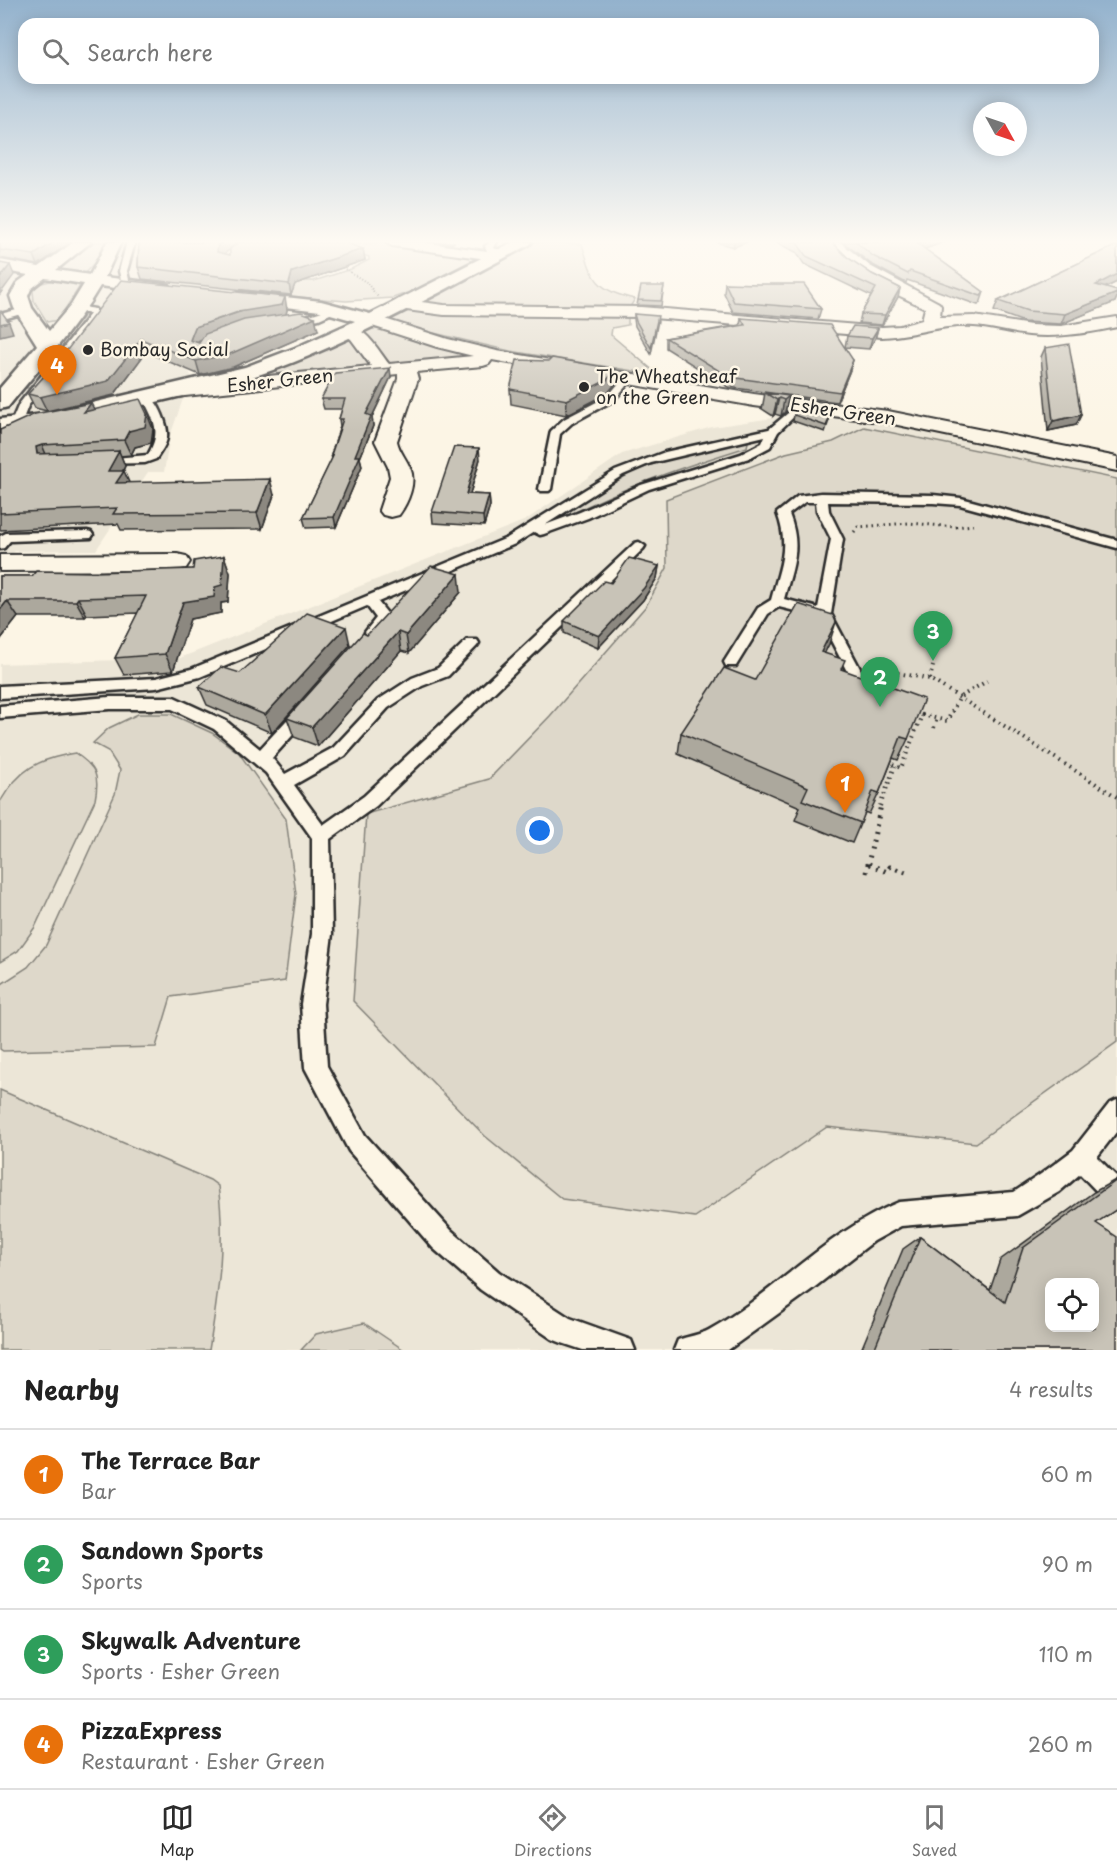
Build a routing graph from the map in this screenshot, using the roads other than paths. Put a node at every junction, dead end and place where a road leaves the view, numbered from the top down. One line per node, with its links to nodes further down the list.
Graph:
1 (22, 305): 9 (main road)
2 (80, 305): 8 (main road)
3 (305, 305): 10 (main road)
4 (381, 305): 10 (main road)
5 (387, 305): 14 (main road)
6 (404, 305): 12 (street)
7 (916, 305): 12 (street)
8 (78, 308): 18 (main road); 24 (lane)
9 (24, 309): 11 (lane); 13 (lane); 18 (main road)
10 (335, 310): 14 (main road); 15 (lane); 17 (main road)
11 (0, 312)
12 (931, 315): 16 (street)
13 (0, 317)
14 (372, 320): 17 (main road, Esher Green); 19 (street, Esher Green)
15 (285, 322)
16 (1117, 322)
17 (347, 331): 21 (street); 23 (main road, Esher Green)
18 (47, 347): 25 (main road)
19 (497, 356): 20 (street, Esher Green); 22 (street, Esher Green)
20 (406, 368): 21 (street, Esher Green); 34 (street)
21 (384, 370): 23 (street, Esher Green)
22 (629, 377): 27 (street, Esher Green); 32 (lane)
23 (176, 392): 26 (main road, Esher Green)
24 (33, 393): 25 (lane); 28 (lane)
25 (4, 398)
26 (148, 398): 28 (main road, Esher Green); 30 (lane)
27 (800, 406): 29 (lane); 31 (street, Esher Green)
28 (4, 429)
29 (773, 431): 36 (lane); 36 (lane)
30 (86, 464)
31 (1117, 464)
32 (545, 489)
33 (821, 497): 37 (lane); 43 (lane); 44 (lane)
34 (392, 510)
35 (87, 535): 38 (lane)
36 (512, 541): 42 (lane)
37 (1117, 544)
38 (0, 545)
39 (639, 546): 54 (lane)
40 (177, 562): 41 (street)
41 (0, 563)
42 (370, 601): 46 (lane); 48 (lane)
43 (777, 602): 44 (lane); 47 (lane)
44 (824, 614): 50 (lane)
45 (472, 643): 53 (lane)
46 (362, 644)
47 (731, 662)
48 (0, 692)
49 (317, 698): 52 (lane)
50 (880, 699)
51 (0, 712): 52 (lane)
52 (261, 759): 53 (lane)
53 (283, 783): 54 (lane)
54 (321, 836): 58 (lane)
55 (1117, 1112): 56 (lane)
56 (1081, 1158): 57 (lane); 59 (lane)
57 (1117, 1194)
58 (621, 1350)
59 (688, 1350)

